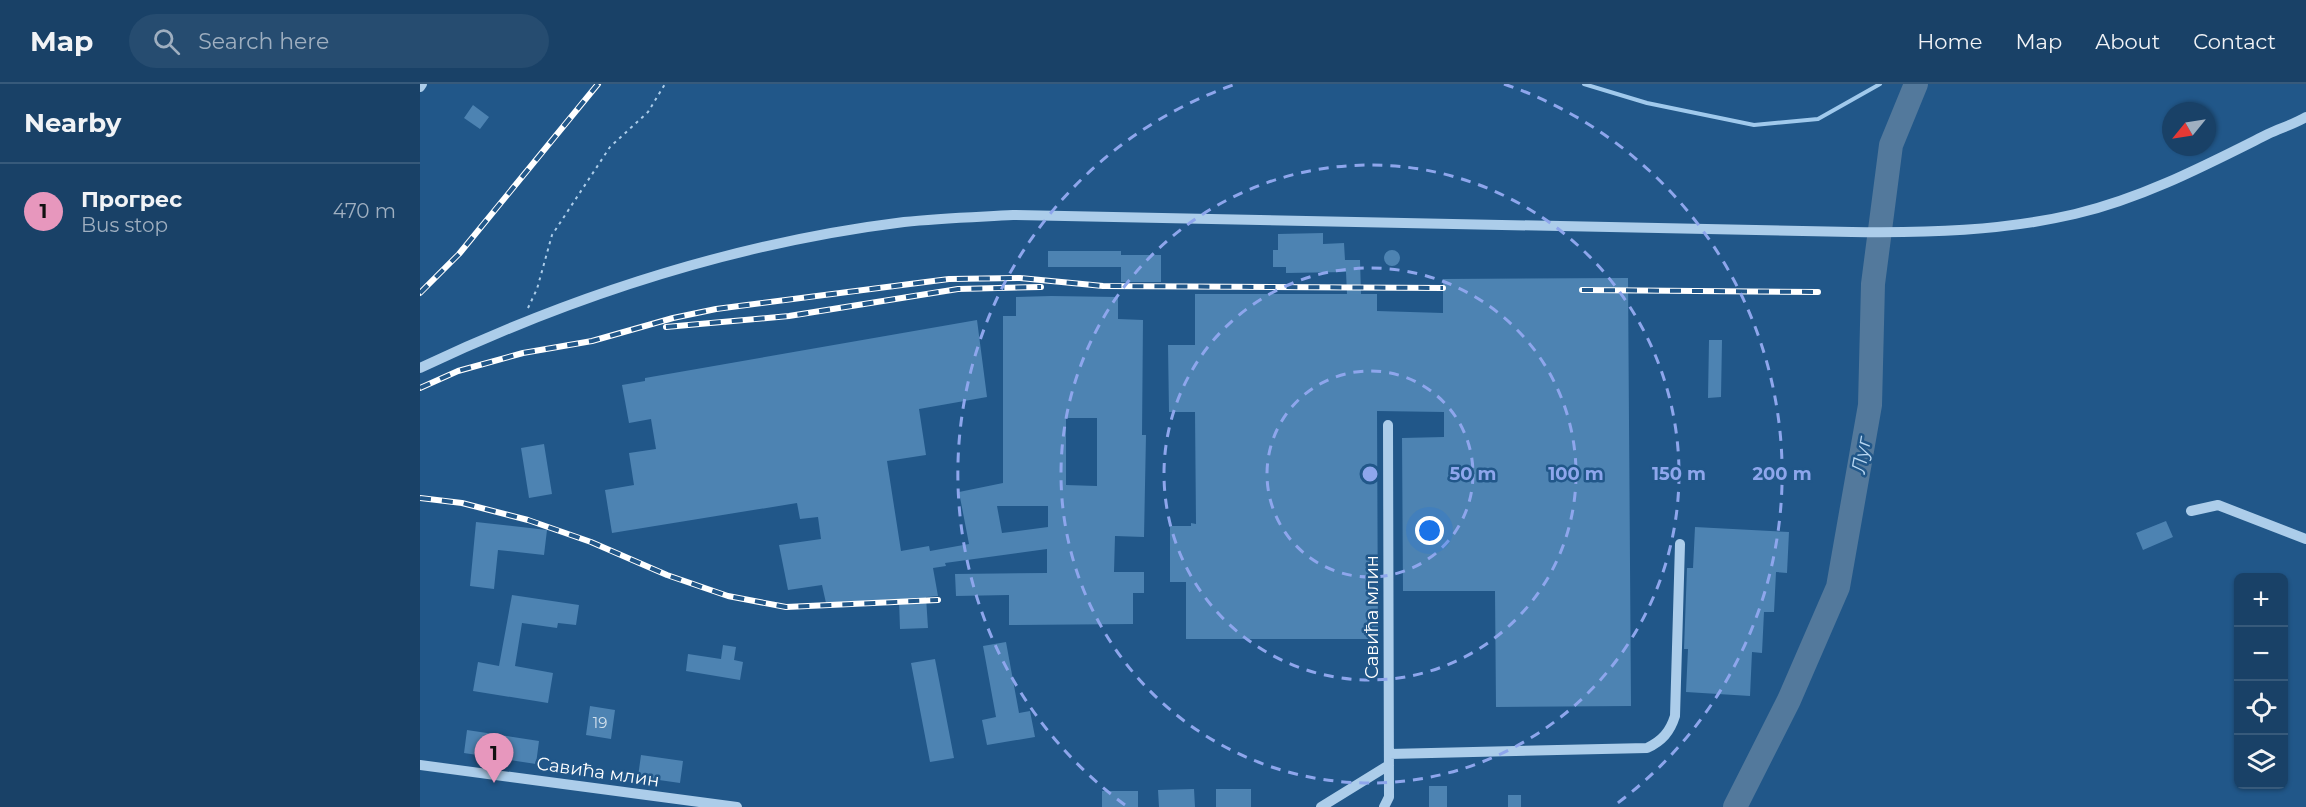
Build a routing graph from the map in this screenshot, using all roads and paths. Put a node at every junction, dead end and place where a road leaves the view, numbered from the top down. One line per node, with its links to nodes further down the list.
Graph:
1 (665, 84): 3 (path)
2 (2306, 117): 3 (street)
3 (522, 322): 4 (street)
4 (420, 368)
5 (1388, 425): 9 (street, Савића млин)
6 (2191, 511): 7 (street)
7 (2306, 539)
8 (1680, 544): 9 (street)
9 (1389, 759): 12 (street); 13 (street, Савића млин)
10 (420, 765): 11 (street, Савића млин)
11 (737, 807)
12 (1321, 807)
13 (1384, 807)

